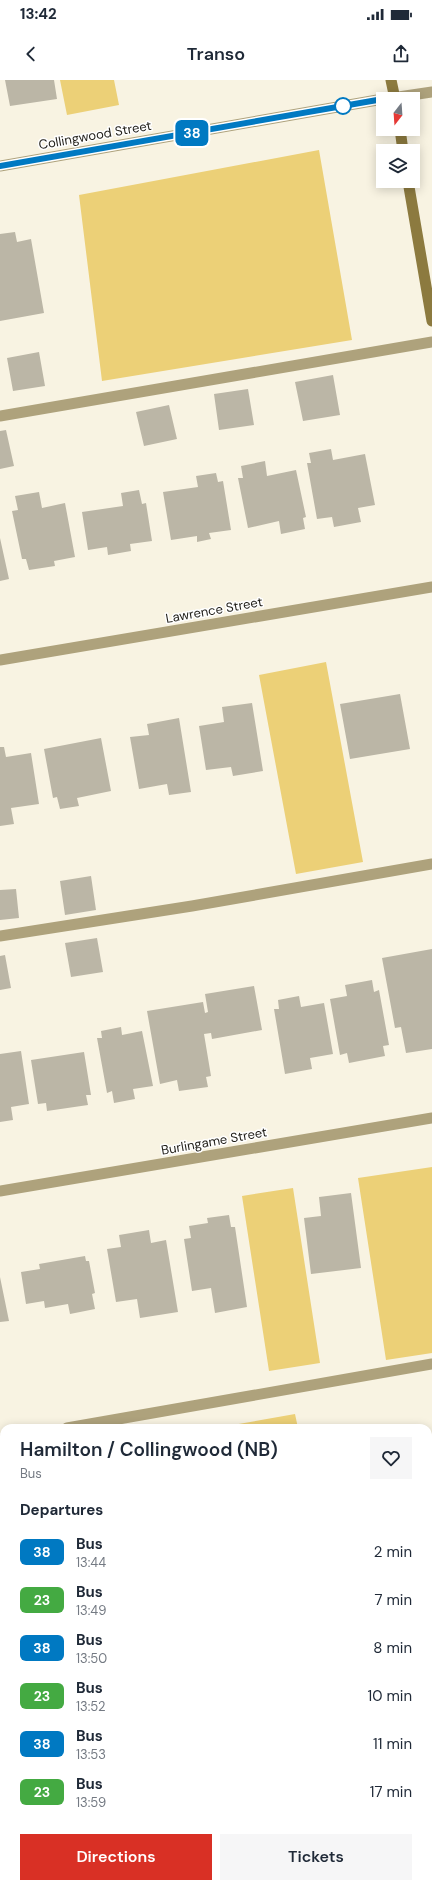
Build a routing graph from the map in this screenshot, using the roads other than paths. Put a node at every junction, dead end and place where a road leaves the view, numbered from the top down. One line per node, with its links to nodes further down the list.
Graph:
1 (391, 80): 2 (main road)
2 (390, 92)
3 (432, 92): 4 (street, Collingwood Street)
4 (420, 94)
5 (376, 101): 6 (street, Collingwood Street)
6 (0, 166)
7 (409, 188): 8 (main road)
8 (432, 321)
9 (432, 342): 10 (street)
10 (0, 416)
11 (432, 587): 12 (street, Lawrence Street)
12 (0, 660)
13 (432, 864): 14 (street)
14 (0, 936)
15 (432, 1118): 16 (street, Burlingame Street)
16 (0, 1191)
17 (432, 1364): 18 (street)
18 (90, 1424)

